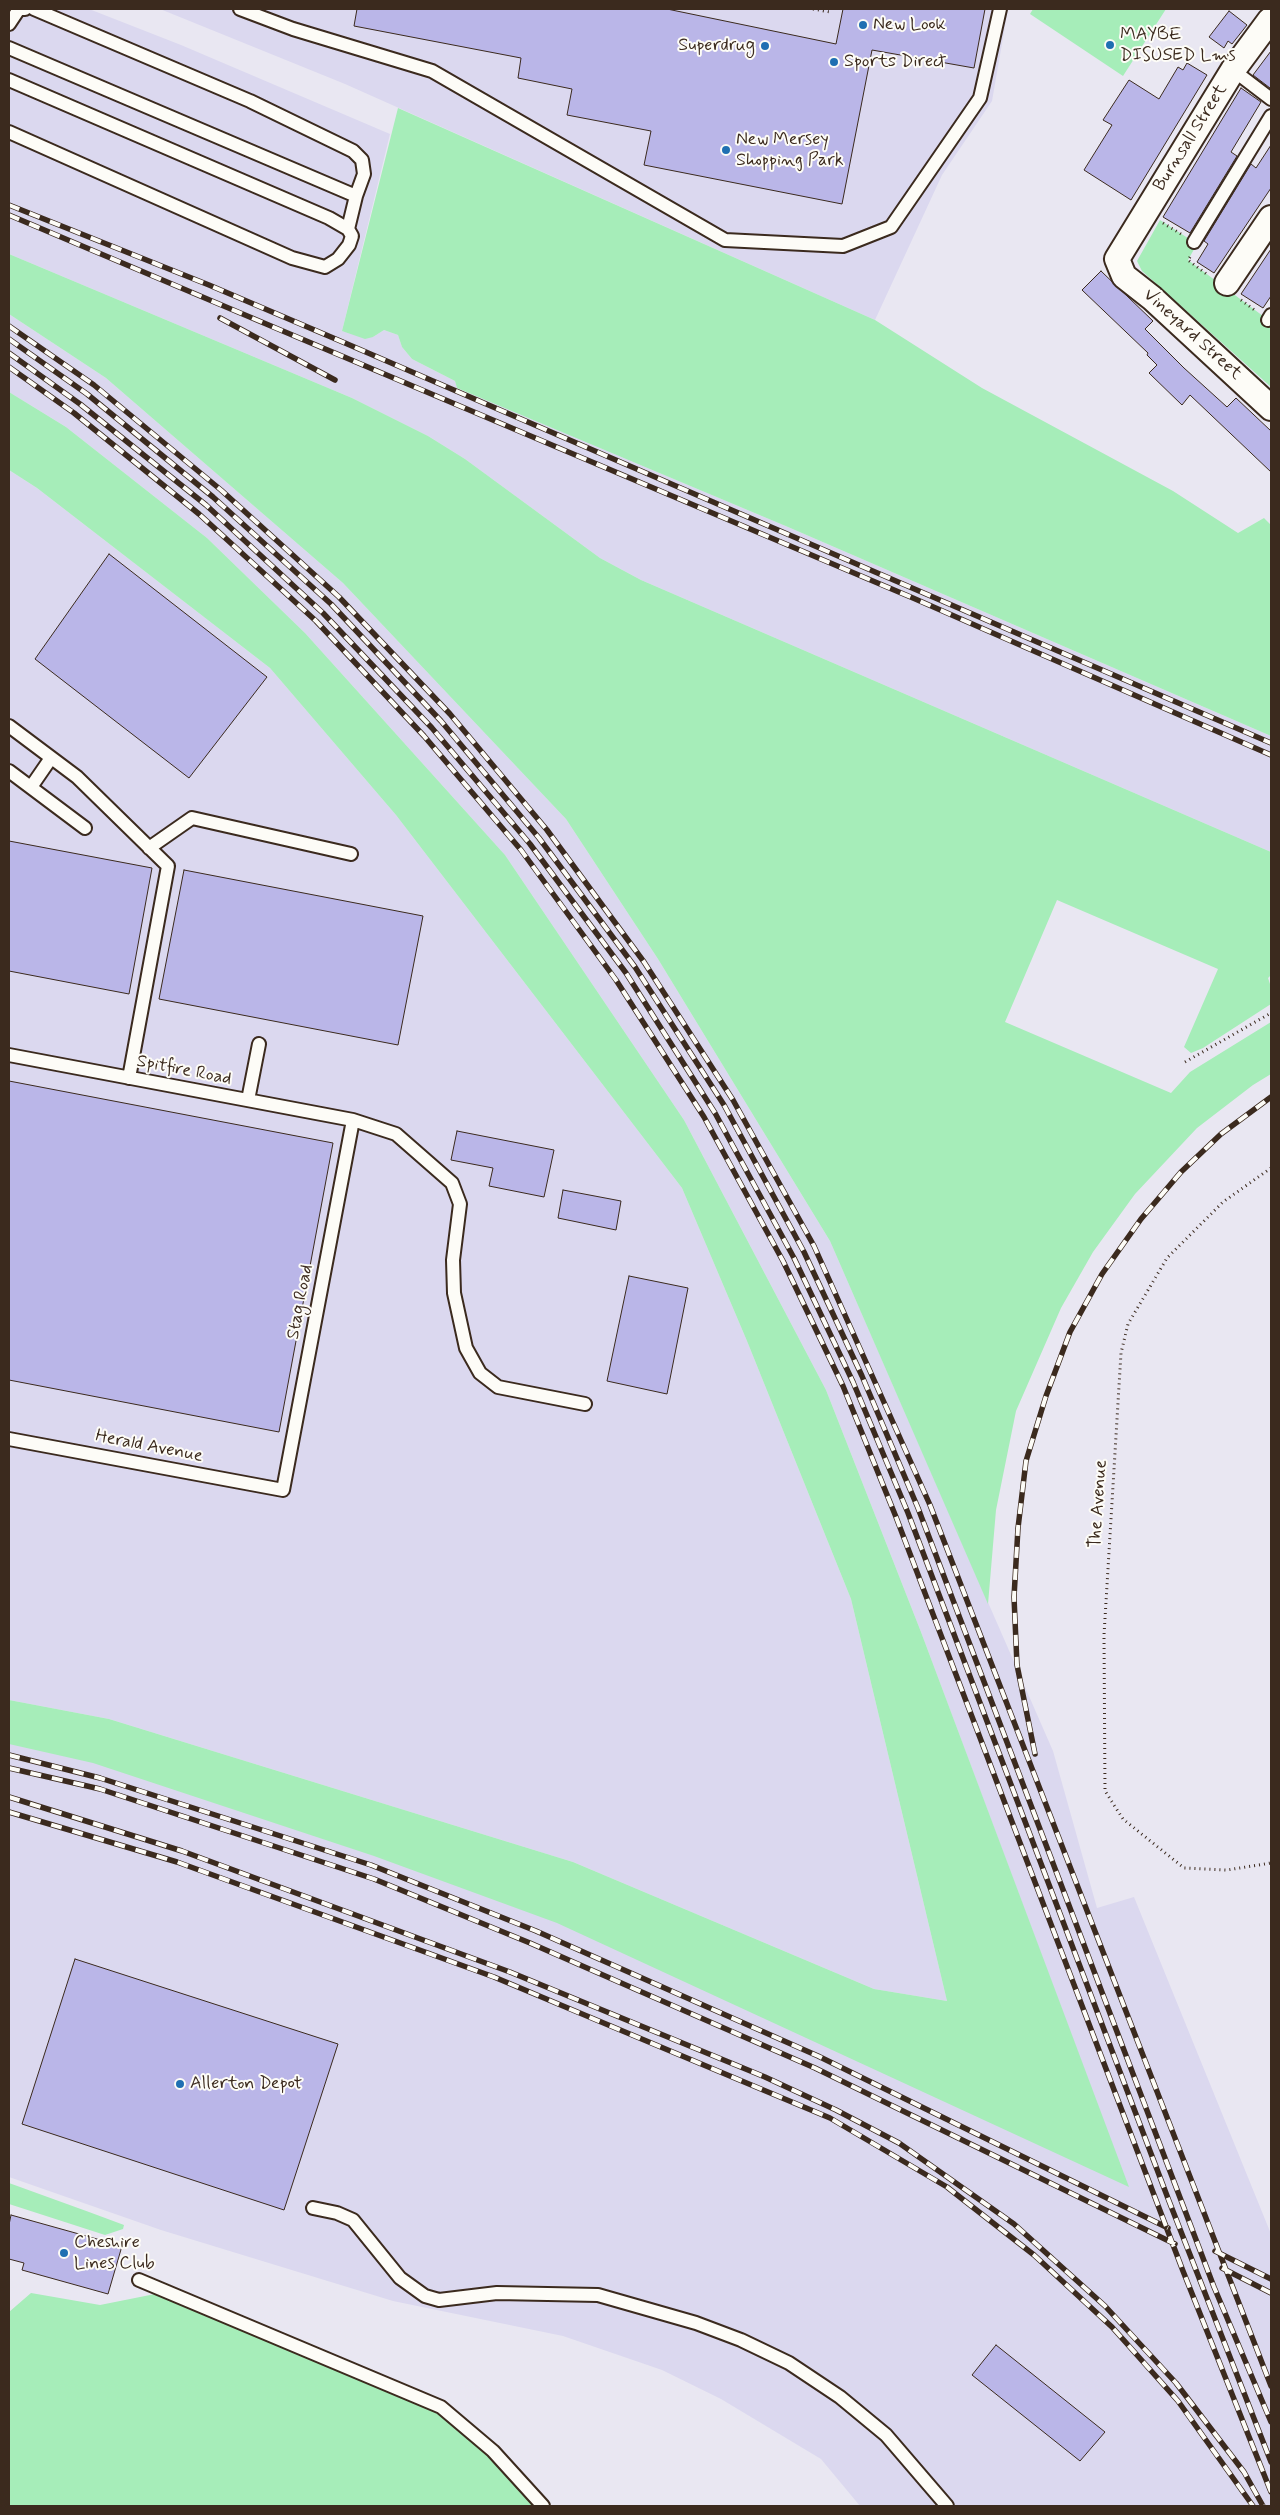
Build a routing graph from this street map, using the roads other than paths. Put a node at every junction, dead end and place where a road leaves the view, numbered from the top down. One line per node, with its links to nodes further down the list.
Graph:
1 (25, 9): 6 (lane)
2 (34, 9): 13 (lane)
3 (240, 9): 4 (lane)
4 (1000, 9)
5 (1267, 17): 8 (street, Burnsall Street)
6 (9, 24)
7 (9, 48): 13 (lane)
8 (1233, 70): 10 (lane); 17 (street, Burnsall Street)
9 (9, 80): 15 (lane)
10 (1271, 98)
11 (1271, 116): 16 (lane)
12 (9, 132): 15 (lane)
13 (356, 196): 15 (lane)
14 (1271, 218): 18 (street)
15 (348, 229)
16 (1194, 242)
17 (1117, 259): 19 (street, Vineyard Street)
18 (1225, 286)
19 (1271, 408)
20 (9, 726): 21 (lane)
21 (51, 758): 23 (lane); 25 (lane)
22 (9, 770): 23 (lane)
23 (31, 787): 24 (lane)
24 (85, 828)
25 (149, 848): 26 (lane); 29 (lane)
26 (351, 854)
27 (259, 1044): 30 (lane)
28 (9, 1055): 29 (lane, Spitfire Road)
29 (129, 1078): 30 (lane, Spitfire Road)
30 (248, 1100): 31 (lane, Spitfire Road)
31 (353, 1120): 32 (lane, Spitfire Road); 34 (lane, Stag Road)
32 (585, 1404)
33 (9, 1439): 34 (lane, Herald Avenue)
34 (283, 1490)
35 (313, 2208): 38 (lane)
36 (139, 2280): 37 (lane)
37 (543, 2506)
38 (947, 2506)

